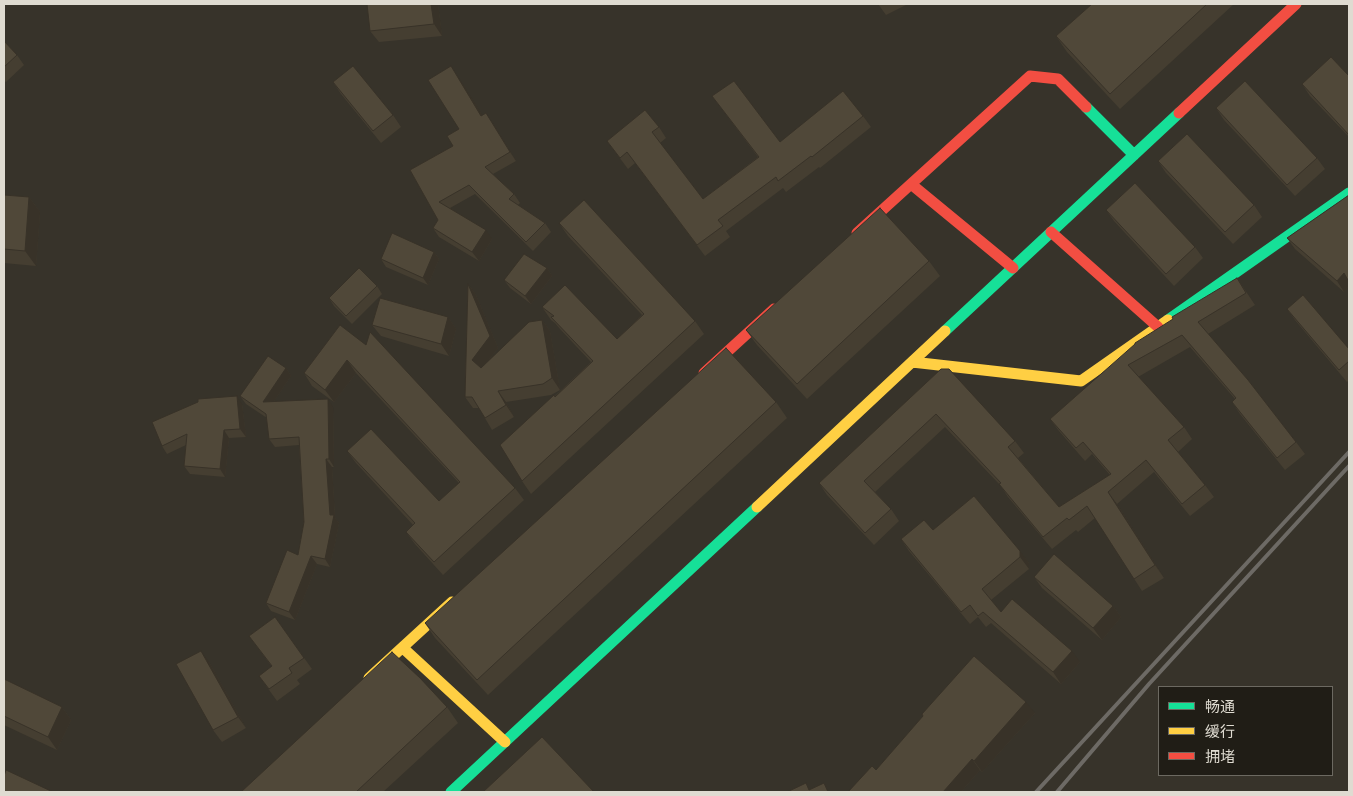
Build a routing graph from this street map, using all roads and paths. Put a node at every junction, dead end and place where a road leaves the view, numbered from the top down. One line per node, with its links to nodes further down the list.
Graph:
1 (1296, 4): 2 (street)
2 (1134, 155): 3 (street); 5 (street)
3 (911, 184): 6 (street); 7 (street)
4 (1349, 193): 9 (street)
5 (1051, 232): 7 (street); 9 (street)
6 (848, 241)
7 (1013, 268): 10 (street)
8 (782, 301): 11 (street)
9 (1158, 327): 10 (street)
10 (912, 362): 15 (street)
11 (695, 382)
12 (461, 594): 13 (street)
13 (403, 648): 14 (street); 15 (street)
14 (360, 687)
15 (505, 742): 16 (street)
16 (451, 792)

